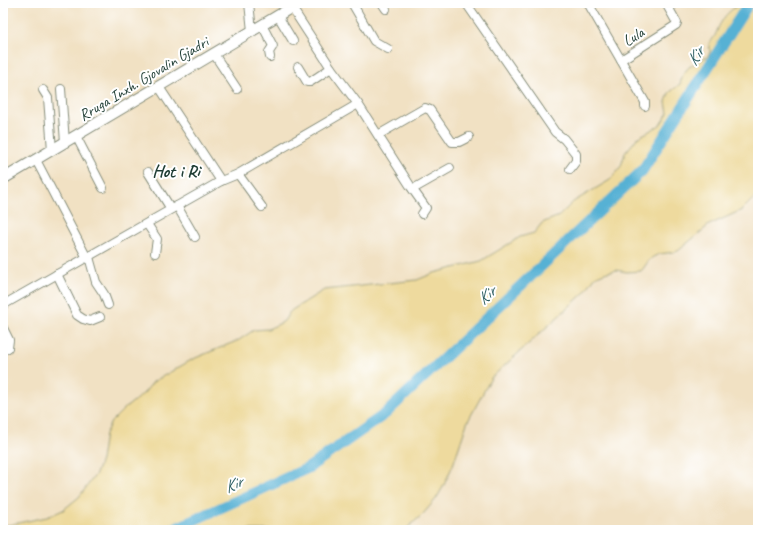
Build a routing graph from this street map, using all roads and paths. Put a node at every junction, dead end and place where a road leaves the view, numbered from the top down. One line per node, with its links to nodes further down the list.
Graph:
1 (249, 3): 9 (street)
2 (352, 3): 11 (street)
3 (466, 3): 30 (street)
4 (588, 3): 14 (street, Lula)
5 (676, 3): 14 (street, Lula)
6 (295, 5): 7 (main road, Rruga Inxh. Gjovalin Gjadri); 16 (street)
7 (278, 16): 8 (main road, Rruga Inxh. Gjovalin Gjadri); 10 (street)
8 (262, 25): 9 (main road, Rruga Inxh. Gjovalin Gjadri); 13 (street)
9 (252, 32): 12 (main road, Rruga Inxh. Gjovalin Gjadri)
10 (293, 40)
11 (388, 49)
12 (214, 54): 17 (main road, Rruga Inxh. Gjovalin Gjadri); 19 (street)
13 (270, 57)
14 (621, 60): 22 (street, Lula)
15 (298, 67): 16 (street)
16 (331, 68): 21 (street)
17 (159, 87): 24 (main road, Rruga Inxh. Gjovalin Gjadri); 34 (street)
18 (61, 89): 26 (street)
19 (237, 89)
20 (43, 90): 27 (street)
21 (358, 104): 23 (street); 32 (street)
22 (645, 106)
23 (378, 135): 25 (street); 36 (street)
24 (76, 136): 26 (main road, Rruga Inxh. Gjovalin Gjadri); 35 (street)
25 (469, 137)
26 (65, 142): 27 (main road, Rruga Inxh. Gjovalin Gjadri)
27 (52, 150): 28 (main road, Rruga Inxh. Gjovalin Gjadri)
28 (36, 160): 33 (main road, Rruga Inxh. Gjovalin Gjadri); 43 (street)
29 (450, 168): 36 (street)
30 (570, 169)
31 (148, 172): 37 (street)
32 (238, 174): 34 (street); 38 (street)
33 (3, 179)
34 (221, 181): 37 (street)
35 (103, 188)
36 (413, 189): 39 (street)
37 (174, 207): 40 (street); 41 (street)
38 (262, 207)
39 (422, 214)
40 (147, 224): 42 (street); 43 (street)
41 (195, 237)
42 (155, 253)
43 (88, 258): 44 (street); 46 (street)
44 (57, 274): 45 (street); 47 (street)
45 (3, 305)
46 (108, 305)
47 (100, 317)
48 (3, 328): 49 (street)
49 (3, 350)

